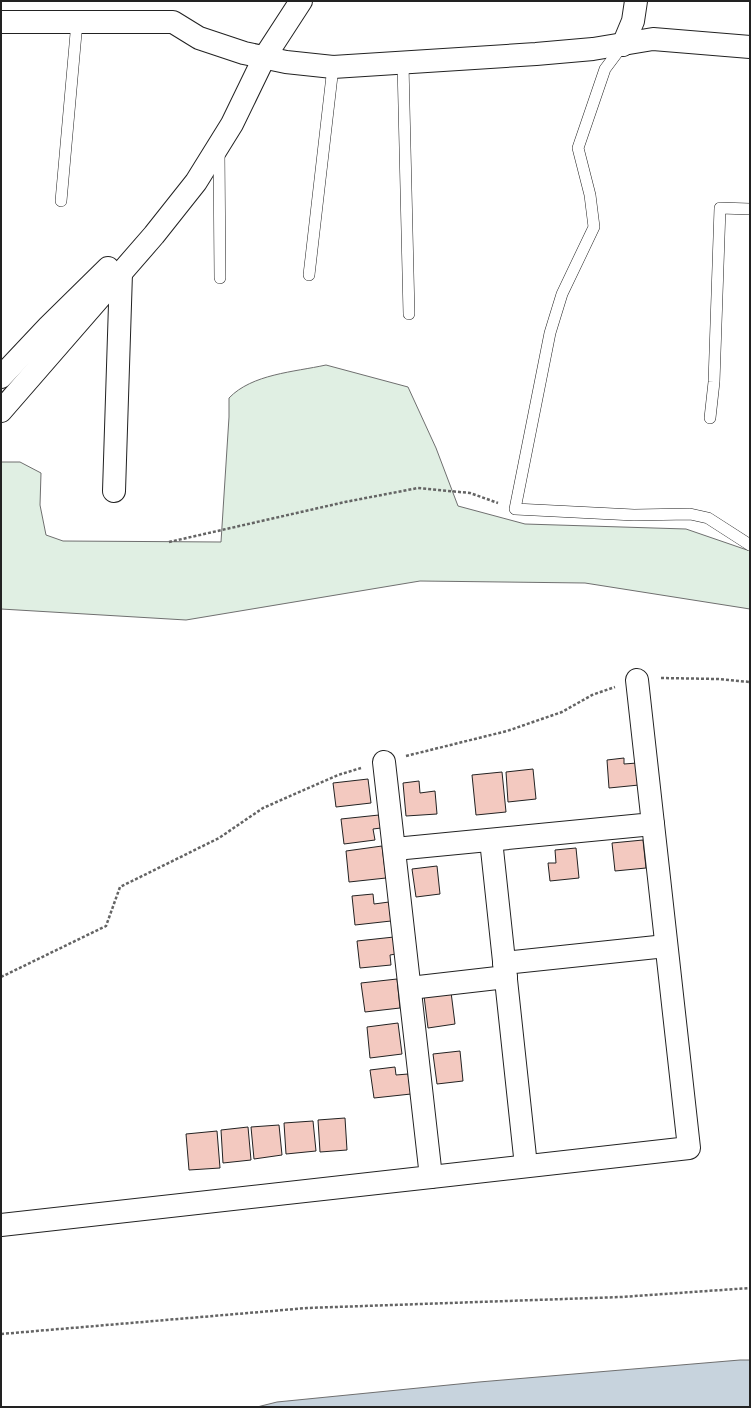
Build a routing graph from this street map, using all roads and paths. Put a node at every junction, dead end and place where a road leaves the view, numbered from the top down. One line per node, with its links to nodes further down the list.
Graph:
1 (301, 1): 7 (street)
2 (636, 1): 5 (street)
3 (1, 22): 4 (street)
4 (77, 22): 7 (street); 12 (lane)
5 (623, 45): 6 (street); 8 (street); 22 (lane)
6 (750, 47)
7 (264, 58): 9 (street); 10 (street)
8 (403, 64): 9 (street); 17 (lane)
9 (333, 67): 15 (lane)
10 (219, 144): 11 (street); 16 (lane)
11 (196, 182): 14 (street); 18 (street)
12 (61, 201)
13 (750, 210): 20 (lane)
14 (121, 273): 19 (street); 21 (street)
15 (309, 275)
16 (220, 278)
17 (409, 314)
18 (1, 377)
19 (1, 411)
20 (710, 418)
21 (114, 491)
22 (515, 510): 23 (path); 24 (lane)
23 (169, 542)
24 (750, 545)
25 (636, 680): 26 (path); 27 (path); 28 (street)
26 (750, 682)
27 (384, 762): 30 (street); 33 (path)
28 (653, 824): 29 (street); 31 (street)
29 (491, 840): 30 (street); 32 (street)
30 (395, 849): 34 (street)
31 (666, 946): 32 (street); 35 (street)
32 (505, 970): 34 (street); 35 (street)
33 (1, 977)
34 (410, 988): 36 (street)
35 (526, 1166): 36 (street)
36 (430, 1177): 37 (street)
37 (1, 1225)
38 (750, 1288): 39 (path)
39 (1, 1334)

